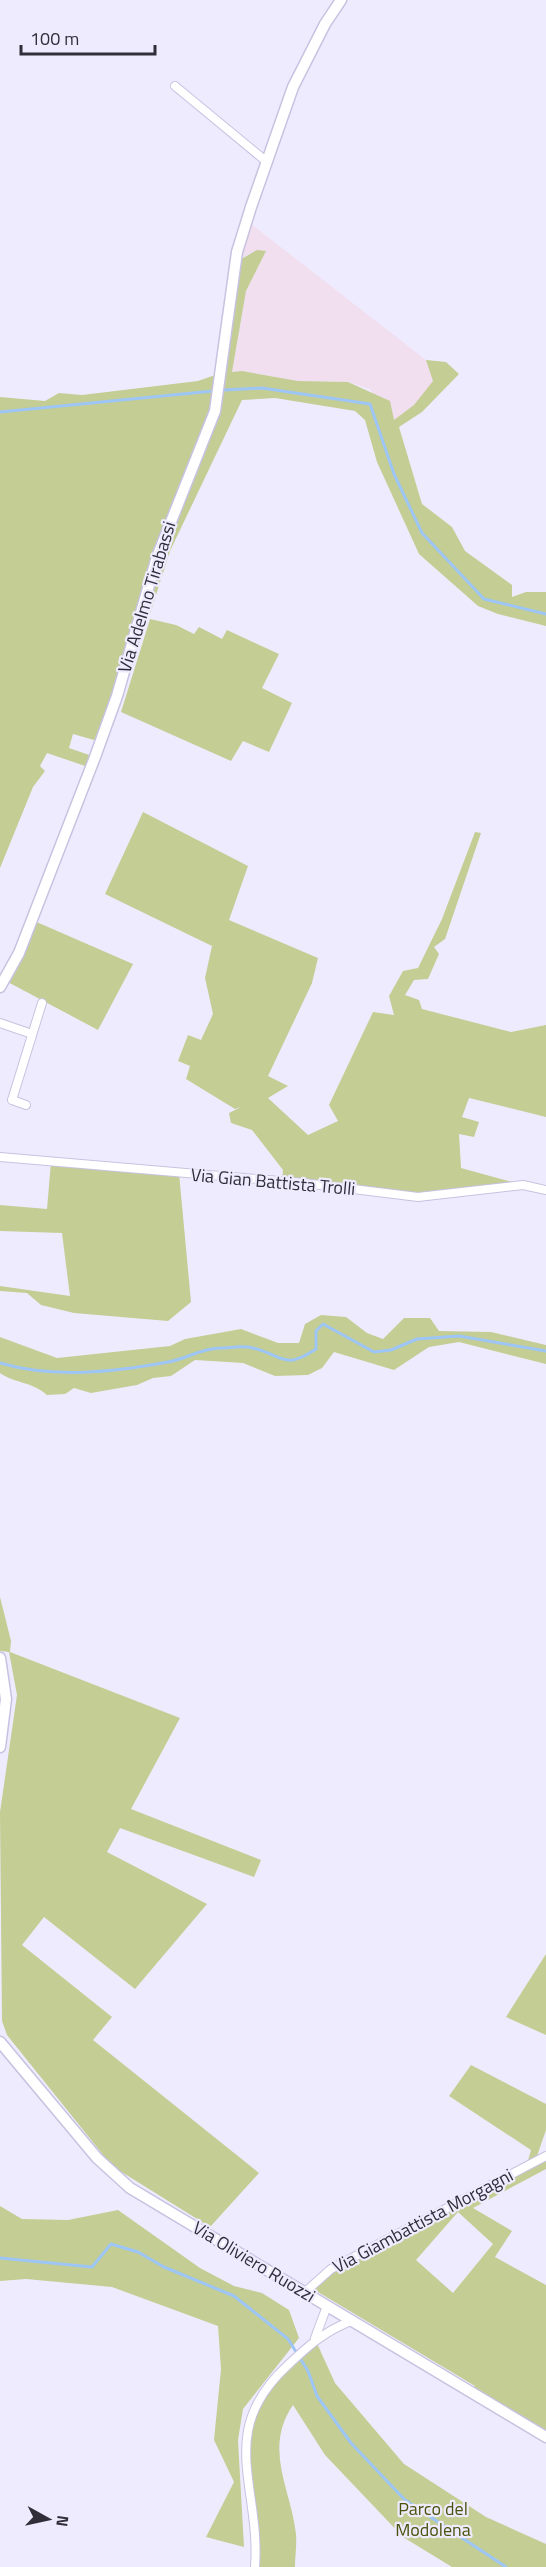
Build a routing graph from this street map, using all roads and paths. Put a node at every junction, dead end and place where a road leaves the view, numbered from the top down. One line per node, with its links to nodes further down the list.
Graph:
1 (341, 0): 3 (street, Via Adelmo Tirabassi)
2 (175, 86): 3 (street)
3 (267, 162): 4 (street, Via Adelmo Tirabassi)
4 (0, 987)
5 (42, 1003): 7 (street)
6 (0, 1023): 7 (street)
7 (32, 1034): 8 (street)
8 (26, 1105)
9 (0, 1157): 10 (street, Via Gian Battista Trolli)
10 (546, 1190)
11 (0, 1658): 12 (street)
12 (0, 1747)
13 (1, 2045): 15 (street, Via Oliviero Ruozzi)
14 (546, 2156): 15 (street, Via Giambattista Morgagni)
15 (304, 2293): 16 (street, Via Oliviero Ruozzi)
16 (327, 2306): 17 (street, Via Oliviero Ruozzi); 18 (street)
17 (351, 2320): 18 (street); 19 (street, Via Oliviero Ruozzi)
18 (315, 2338): 20 (street)
19 (546, 2437)
20 (255, 2567)

